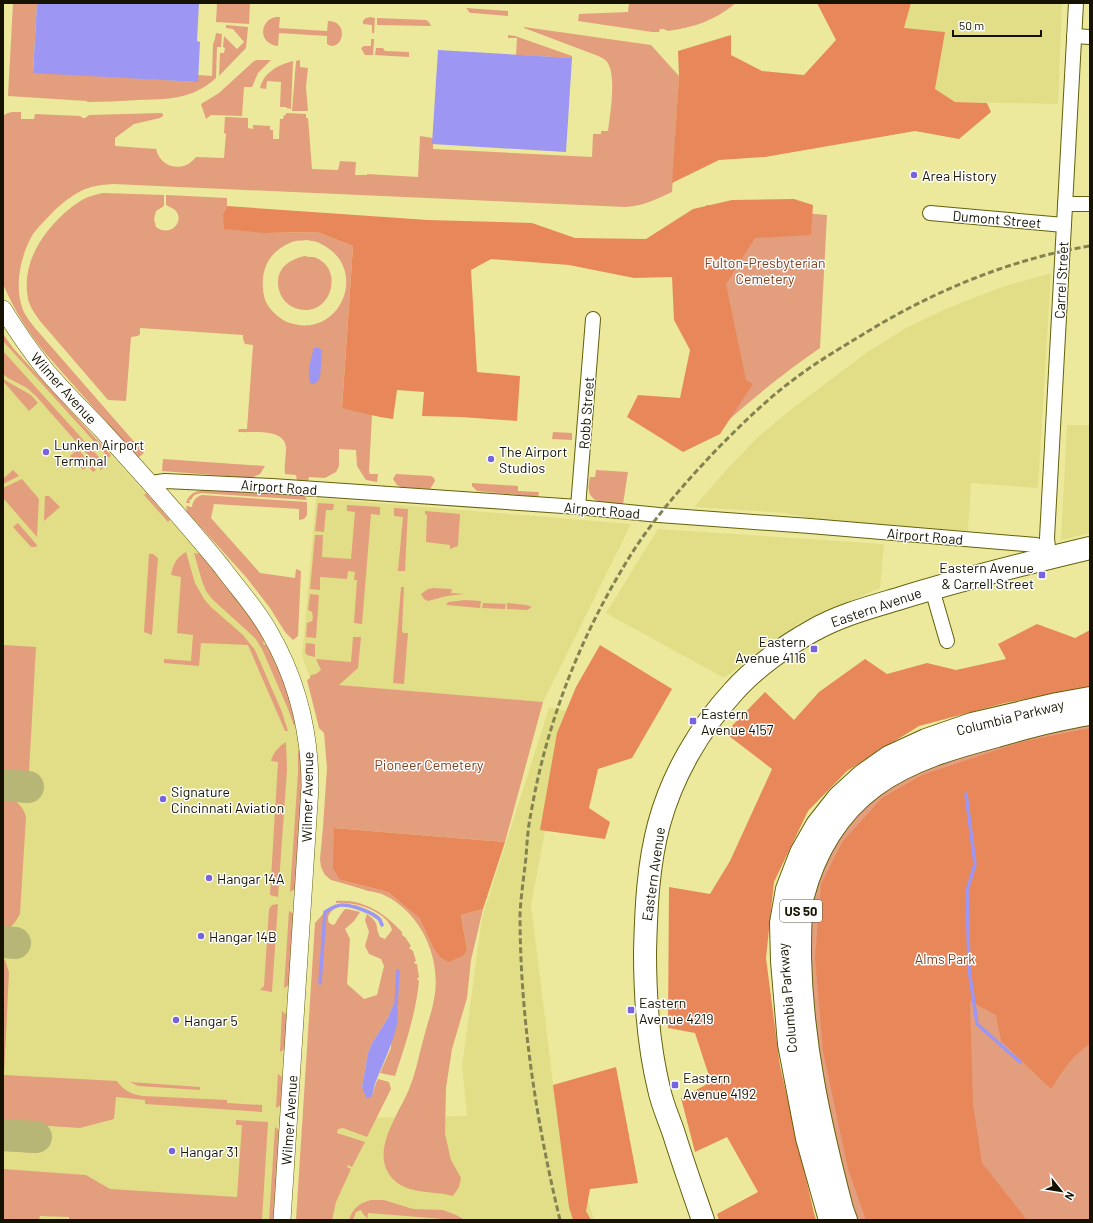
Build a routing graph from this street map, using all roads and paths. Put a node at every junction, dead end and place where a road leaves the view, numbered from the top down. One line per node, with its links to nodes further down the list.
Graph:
1 (1076, 3): 2 (street, Carrel Street)
2 (1074, 36): 3 (street); 4 (street, Carrel Street)
3 (1090, 37)
4 (1065, 204): 5 (street); 7 (street, Carrel Street)
5 (1090, 204)
6 (930, 213): 7 (street, Dumont Street)
7 (1064, 225): 13 (street, Carrel Street)
8 (3, 309): 10 (street, Wilmer Avenue)
9 (593, 319): 11 (street, Robb Street)
10 (150, 483): 11 (street, Airport Road); 18 (street, Wilmer Avenue)
11 (578, 507): 13 (street, Airport Road)
12 (1090, 548): 13 (main road, Eastern Avenue)
13 (1049, 557): 14 (main road, Eastern Avenue)
14 (932, 588): 15 (street); 19 (main road, Eastern Avenue)
15 (947, 641)
16 (1090, 698): 20 (main road, Columbia Parkway / US 50)
17 (1090, 714): 21 (main road, Columbia Parkway / US 50)
18 (282, 1220)
19 (703, 1220)
20 (830, 1220)
21 (846, 1220)

